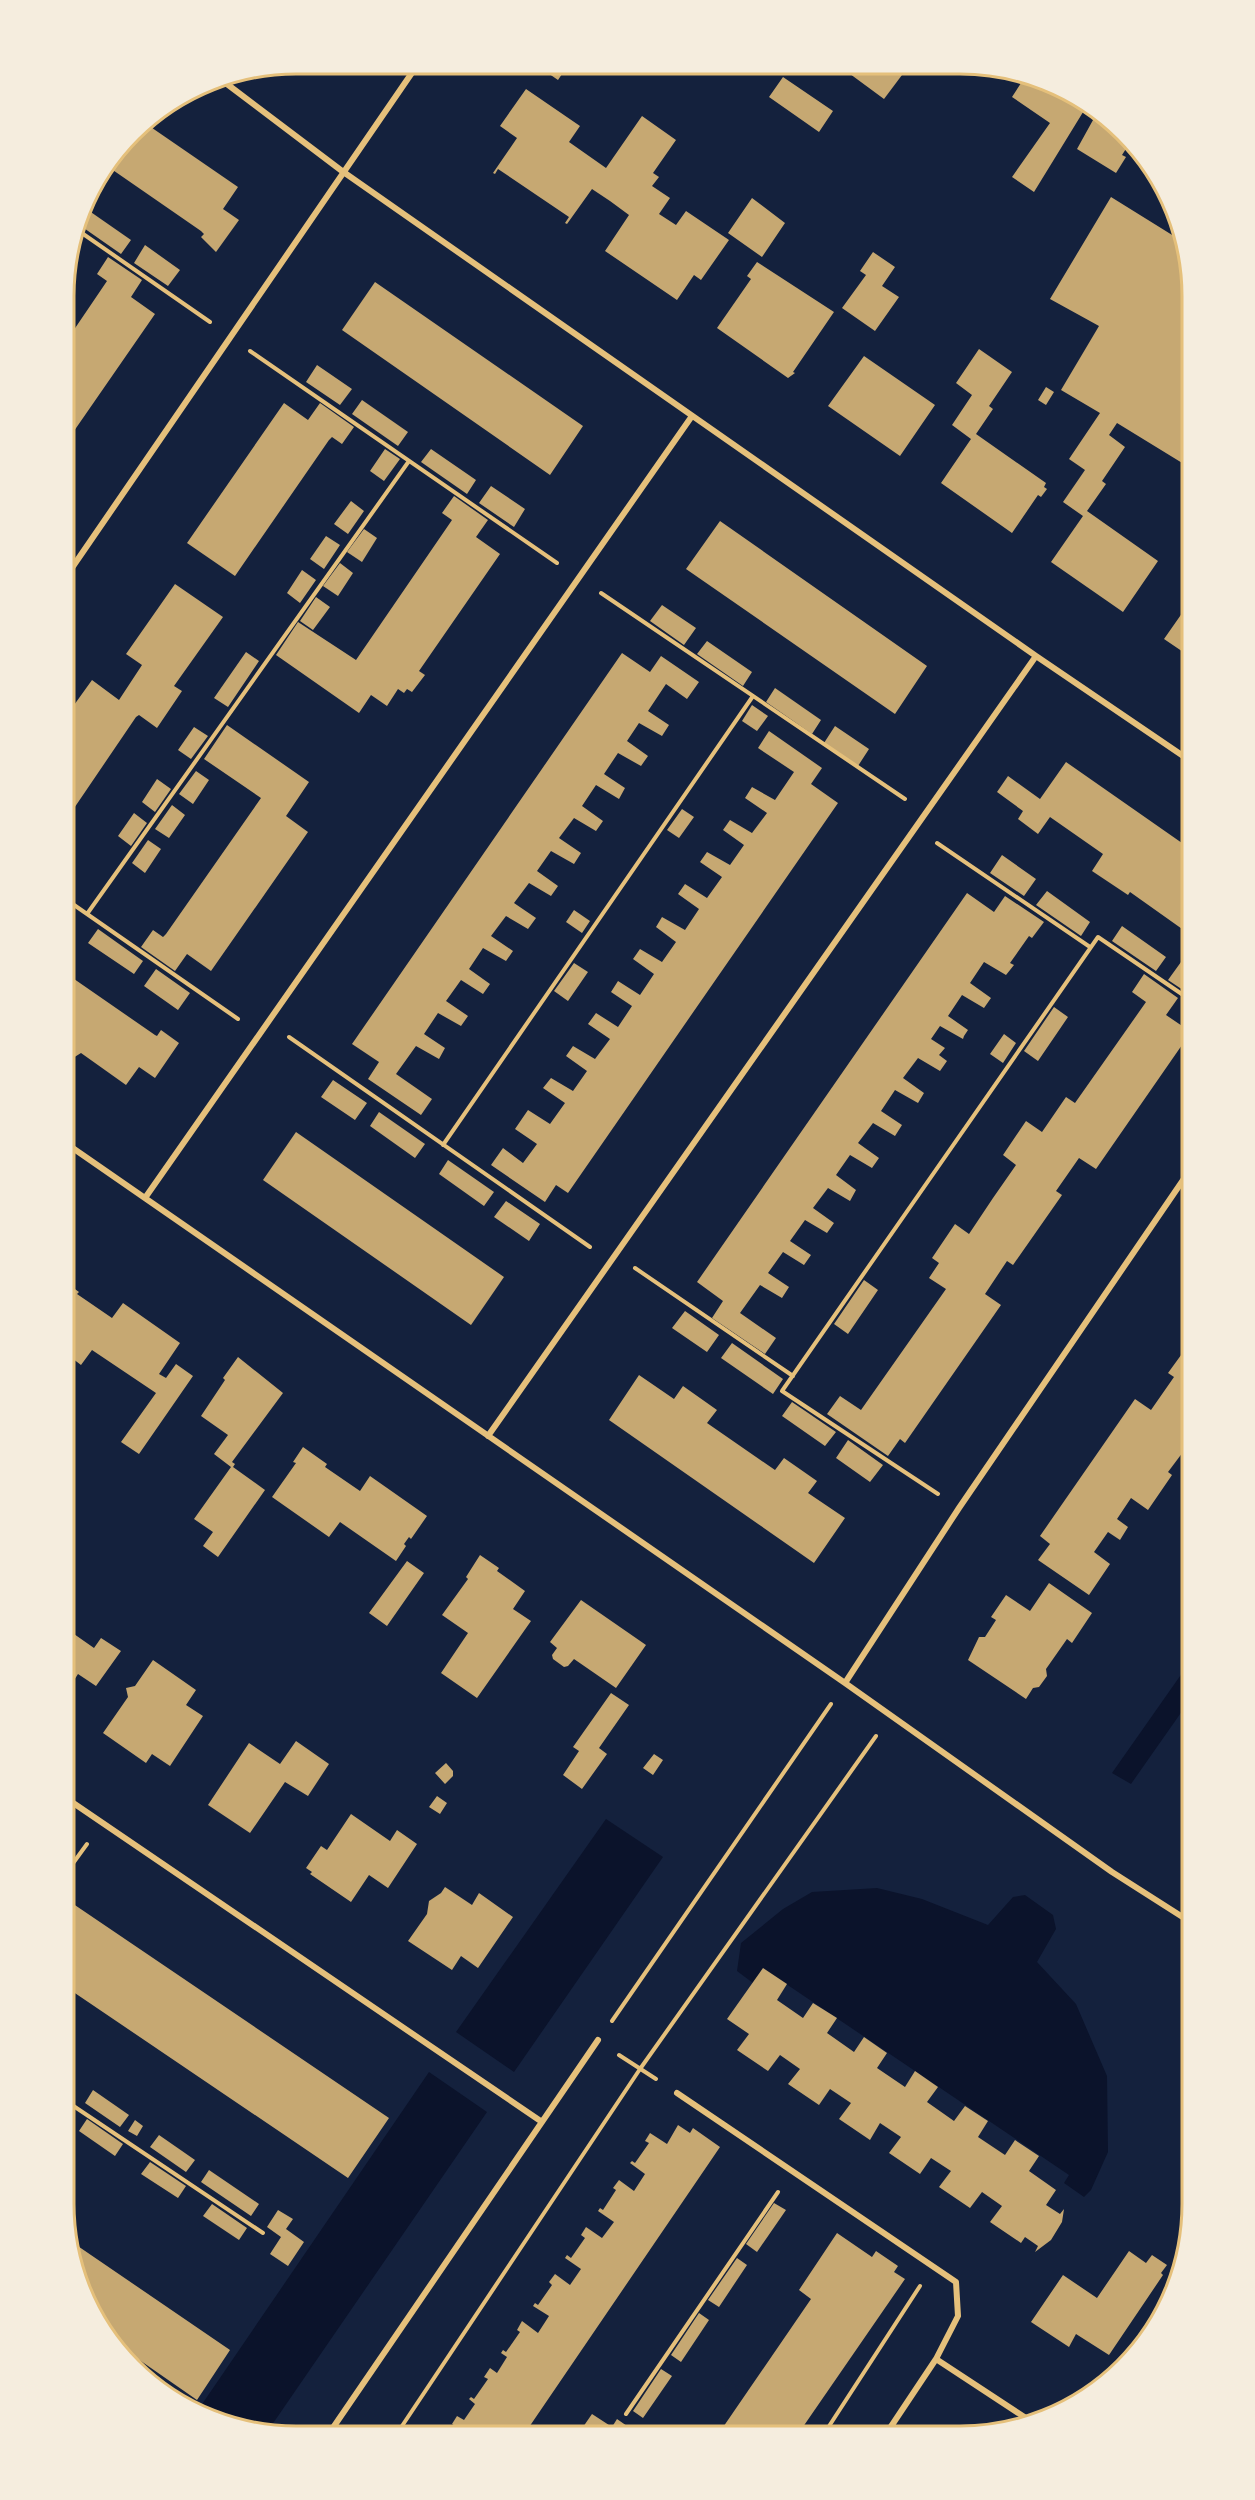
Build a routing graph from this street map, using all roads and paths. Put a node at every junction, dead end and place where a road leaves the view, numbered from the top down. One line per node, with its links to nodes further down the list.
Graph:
1 (411, 74): 3 (street)
2 (227, 84): 3 (street)
3 (342, 171): 5 (street); 6 (street)
4 (82, 233): 5 (path)
5 (229, 336): 7 (path); 8 (street)
6 (692, 416): 9 (street); 10 (street)
7 (409, 460): 9 (path); 16 (path)
8 (74, 565)
9 (579, 578): 11 (path); 19 (street)
10 (1036, 656): 12 (street); 13 (street)
11 (753, 696): 13 (path); 21 (path)
12 (1182, 755)
13 (926, 813): 14 (street)
14 (915, 828): 17 (path); 25 (street)
15 (74, 905): 16 (path)
16 (87, 914): 20 (path)
17 (1090, 947): 18 (path); 27 (path)
18 (1182, 994)
19 (268, 1023): 20 (street); 21 (path)
20 (260, 1034): 24 (street)
21 (443, 1145): 26 (path)
22 (74, 1149): 24 (street)
23 (1182, 1182): 29 (street)
24 (145, 1198): 28 (street)
25 (615, 1255): 26 (street); 27 (path)
26 (610, 1261): 28 (street)
27 (793, 1376): 29 (path)
28 (488, 1436): 30 (street)
29 (959, 1508): 30 (street)
30 (845, 1683): 31 (street); 36 (path)
31 (891, 1716): 35 (street); 37 (path)
32 (74, 1803): 33 (street)
33 (102, 1822): 34 (path); 40 (street)
34 (74, 1861)
35 (1182, 1917)
36 (598, 2040): 37 (path); 40 (street)
37 (640, 2069): 38 (path); 48 (path)
38 (677, 2093): 41 (street)
39 (74, 2106): 42 (path)
40 (542, 2122): 47 (street)
41 (793, 2171): 43 (street); 45 (path)
42 (262, 2234)
43 (933, 2266): 44 (street); 49 (path)
44 (936, 2359): 46 (street); 50 (street)
45 (626, 2414)
46 (1024, 2417)
47 (334, 2426)
48 (402, 2426)
49 (829, 2426)
50 (891, 2426)

